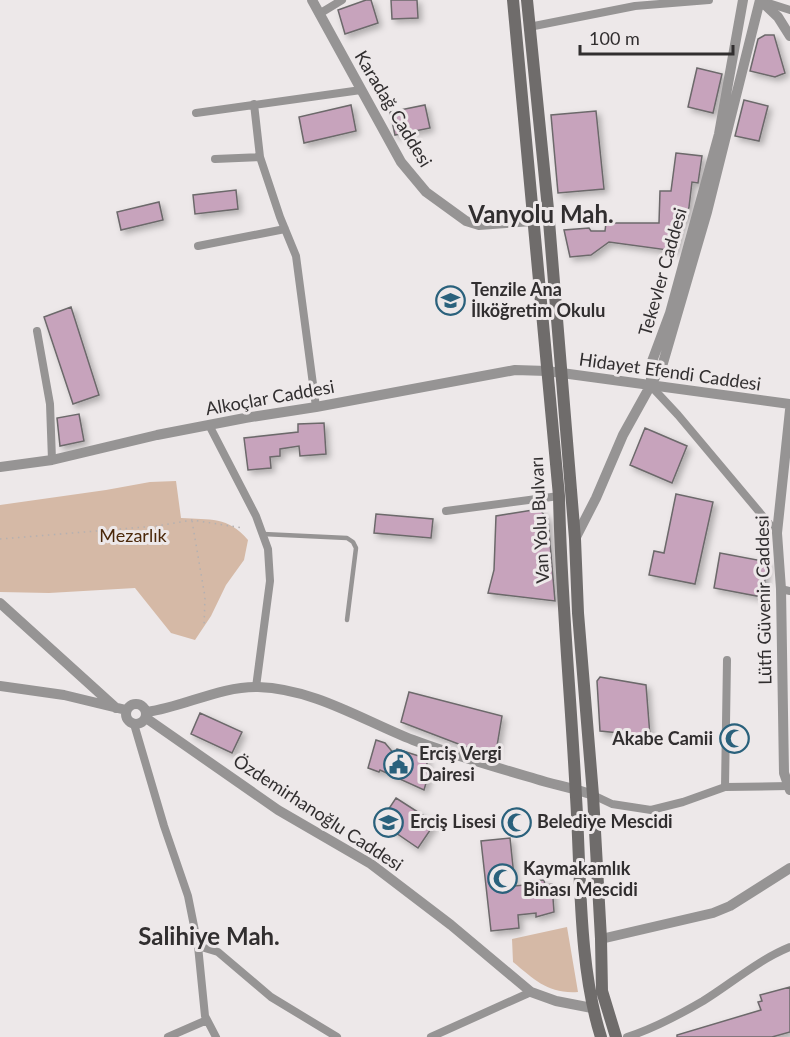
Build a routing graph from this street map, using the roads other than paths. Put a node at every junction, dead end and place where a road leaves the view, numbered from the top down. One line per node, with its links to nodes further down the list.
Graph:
1 (312, 0): 10 (street, Karadağ Caddesi)
2 (342, 0): 10 (street)
3 (513, 0): 18 (main road, Van Yolu Bulvarı)
4 (527, 0): 11 (main road)
5 (709, 0): 8 (street)
6 (743, 0): 24 (street, Tekevler Caddesi)
7 (760, 0): 9 (street); 12 (street); 24 (street)
8 (635, 3): 11 (street)
9 (790, 10)
10 (319, 14): 13 (street, Karadağ Caddesi)
11 (530, 27): 23 (main road)
12 (790, 36)
13 (361, 90): 14 (street); 18 (street, Karadağ Caddesi)
14 (254, 104): 15 (street); 16 (street)
15 (196, 112)
16 (260, 158): 17 (street); 19 (street)
17 (215, 159)
18 (533, 221): 22 (main road, Van Yolu Bulvarı)
19 (285, 229): 20 (street); 26 (street)
20 (198, 246)
21 (37, 331): 29 (street)
22 (547, 371): 23 (street, Hidayet Efendi Caddesi); 26 (street, Alkoçlar Caddesi); 31 (main road, Van Yolu Bulvarı)
23 (560, 374): 24 (street, Hidayet Efendi Caddesi); 35 (main road)
24 (650, 385): 25 (street, Hidayet Efendi Caddesi); 33 (street); 35 (street, Tekevler Caddesi)
25 (790, 404)
26 (316, 406): 28 (street, Alkoçlar Caddesi)
27 (790, 410): 33 (street, Lütfi Güvenir Caddesi)
28 (209, 425): 29 (street, Alkoçlar Caddesi); 34 (street)
29 (52, 460): 30 (street, Alkoçlar Caddesi)
30 (0, 468)
31 (559, 496): 32 (street); 47 (main road, Van Yolu Bulvarı)
32 (446, 511)
33 (777, 533): 36 (street, Lütfi Güvenir Caddesi)
34 (263, 534): 38 (lane); 41 (street)
35 (575, 539): 48 (main road)
36 (785, 590): 46 (street, Lütfi Güvenir Caddesi)
37 (0, 603): 42 (street)
38 (347, 620)
39 (728, 660): 45 (street)
40 (0, 686): 42 (street)
41 (256, 687): 43 (street); 47 (street)
42 (121, 709): 43 (street); 44 (street)
43 (146, 715): 44 (street); 53 (street, Özdemirhanoğlu Caddesi)
44 (134, 724): 51 (street)
45 (725, 788): 46 (street); 48 (street)
46 (789, 788)
47 (576, 789): 48 (street); 54 (main road, Van Yolu Bulvarı)
48 (593, 795): 50 (main road)
49 (790, 868): 50 (street)
50 (601, 939): 61 (main road)
51 (198, 946): 55 (street); 58 (street)
52 (790, 947): 62 (street)
53 (531, 992): 54 (street, Özdemirhanoğlu Caddesi); 59 (street)
54 (592, 1008): 60 (main road, Van Yolu Bulvarı)
55 (207, 1020): 56 (street); 57 (street)
56 (168, 1037)
57 (216, 1037)
58 (337, 1037)
59 (430, 1037)
60 (601, 1037)
61 (616, 1037)
62 (627, 1037)

